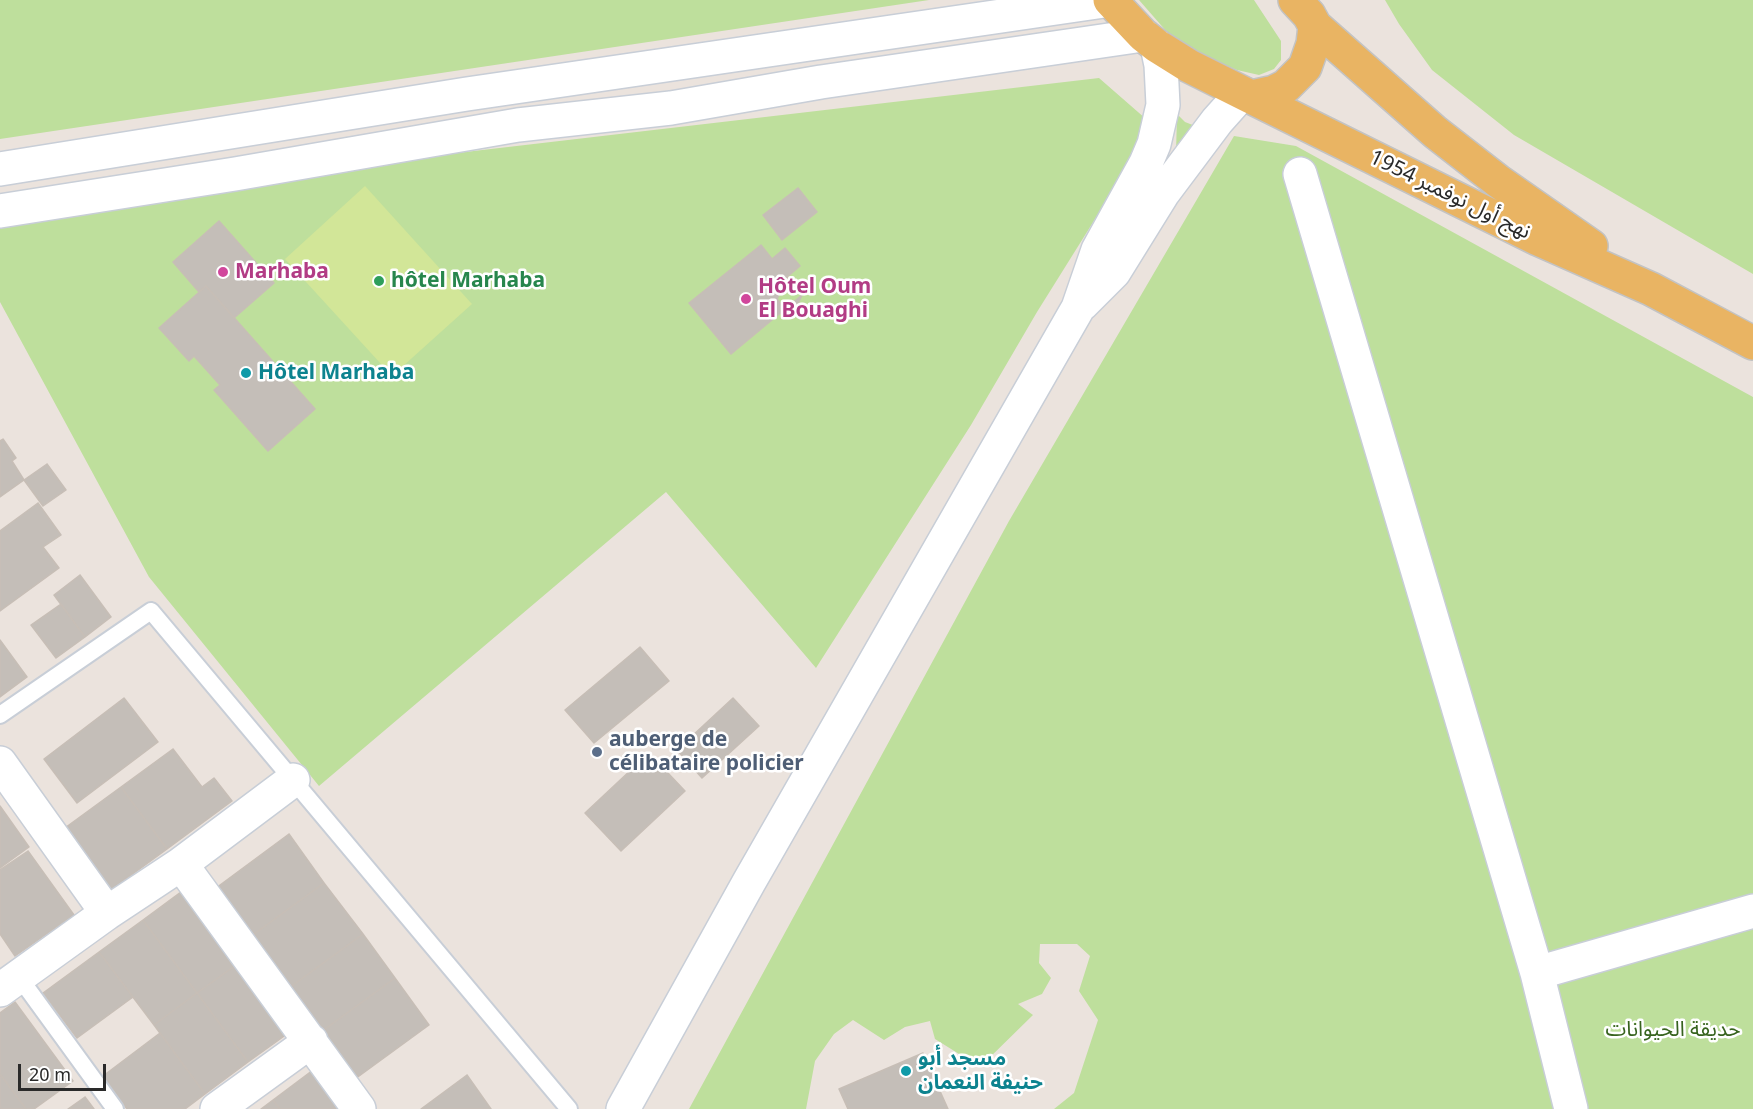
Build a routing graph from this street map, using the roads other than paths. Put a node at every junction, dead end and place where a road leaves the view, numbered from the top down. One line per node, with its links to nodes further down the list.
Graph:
1 (1111, 0): 3 (main road, نهج أول نوفمبر 1954); 5 (main road)
2 (1308, 10): 4 (main road); 8 (main road, نهج أول نوفمبر 1954)
3 (1150, 40): 4 (main road, نهج أول نوفمبر 1954); 7 (main road); 9 (main road)
4 (1246, 95): 8 (main road, نهج أول نوفمبر 1954); 9 (main road)
5 (0, 169)
6 (1300, 174): 17 (main road)
7 (0, 211)
8 (1651, 289): 10 (main road, نهج أول نوفمبر 1954)
9 (1078, 308): 24 (main road)
10 (1753, 343)
11 (0, 715): 13 (lane)
12 (0, 763): 16 (main road)
13 (293, 780): 14 (main road); 23 (lane)
14 (181, 864): 16 (main road); 19 (main road)
15 (1753, 911): 17 (main road)
16 (107, 913): 18 (main road)
17 (1537, 973): 25 (main road)
18 (10, 984): 20 (lane)
19 (311, 1041): 21 (main road); 22 (main road)
20 (115, 1109)
21 (217, 1109)
22 (358, 1109)
23 (569, 1109)
24 (623, 1109)
25 (1571, 1109)

